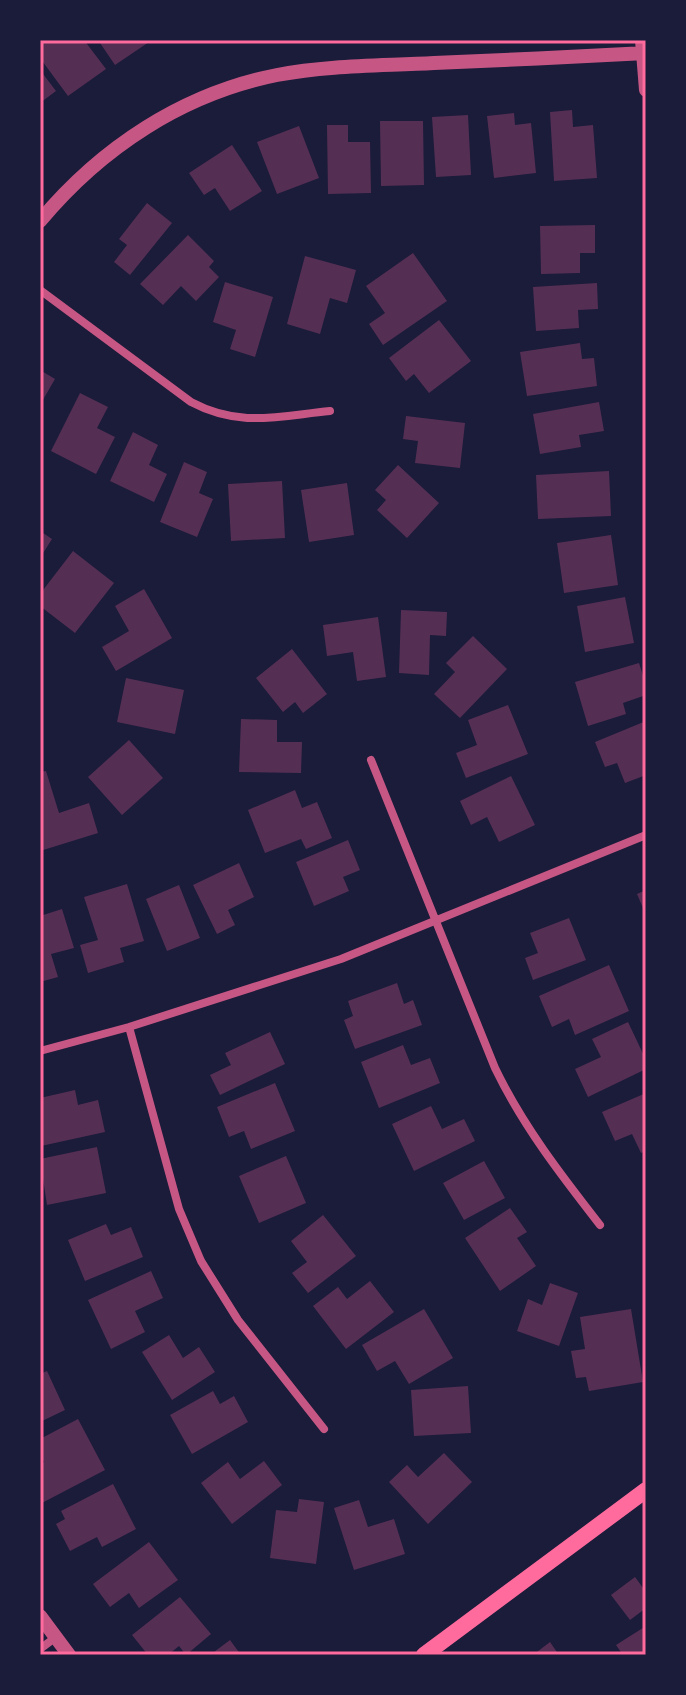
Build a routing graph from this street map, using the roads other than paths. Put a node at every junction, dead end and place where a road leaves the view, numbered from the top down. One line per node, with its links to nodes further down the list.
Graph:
1 (644, 49): 2 (street); 3 (street)
2 (646, 90)
3 (40, 221)
4 (40, 290): 5 (street)
5 (330, 411)
6 (371, 760): 8 (street)
7 (646, 835): 8 (street)
8 (435, 922): 9 (street); 11 (street)
9 (129, 1027): 10 (street); 12 (street)
10 (40, 1051)
11 (600, 1225)
12 (324, 1429)
13 (646, 1490): 18 (main road)
14 (40, 1616): 15 (street)
15 (56, 1637): 16 (street); 17 (street)
16 (40, 1649)
17 (69, 1655)
18 (424, 1655)

